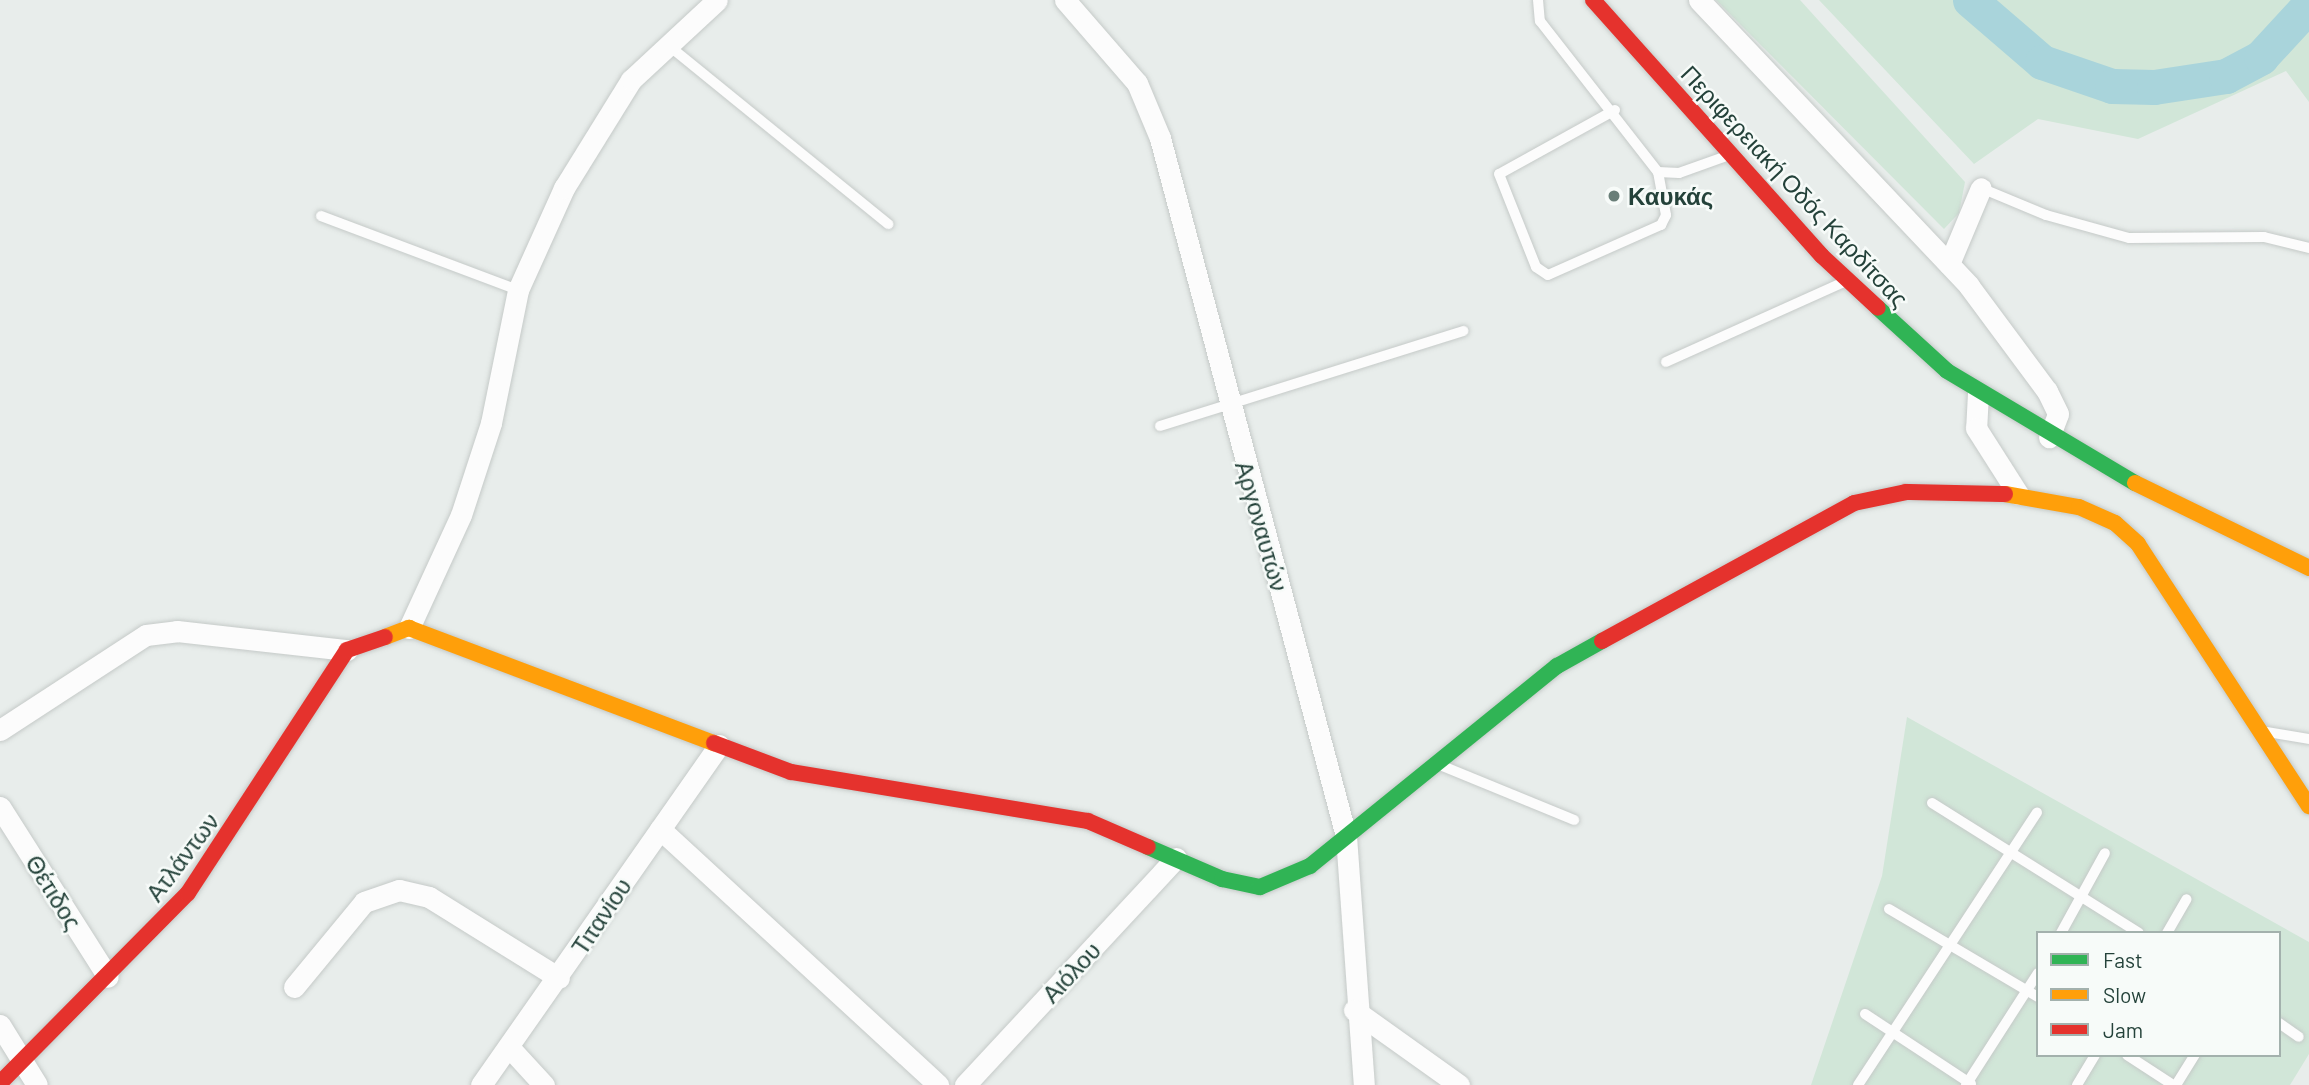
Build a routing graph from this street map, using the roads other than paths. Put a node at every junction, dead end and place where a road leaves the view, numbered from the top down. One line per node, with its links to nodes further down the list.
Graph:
1 (717, 0): 6 (street)
2 (1065, 0): 20 (street, Αργοναυτών)
3 (1538, 0): 7 (lane)
4 (1593, 0): 8 (street, Περιφερειακή Οδός Καρδίτσας)
5 (1699, 0): 14 (street)
6 (668, 45): 12 (lane); 16 (street)
7 (1615, 110): 9 (lane); 9 (lane)
8 (1729, 156): 9 (lane); 15 (street, Περιφερειακή Οδός Καρδίτσας)
9 (1658, 172)
10 (1981, 188): 13 (lane); 14 (street)
11 (321, 216): 16 (lane)
12 (888, 224)
13 (2309, 248)
14 (1949, 264): 22 (street)
15 (1846, 281): 18 (lane); 19 (street, Περιφερειακή Οδός Καρδίτσας)
16 (518, 290): 25 (street)
17 (1464, 331): 20 (lane)
18 (1666, 362)
19 (1978, 393): 22 (street, Περιφερειακή Οδός Καρδίτσας); 23 (street)
20 (1228, 404): 21 (lane); 38 (street, Αργοναυτών)
21 (1160, 426)
22 (2049, 436): 24 (street, Περιφερειακή Οδός Καρδίτσας)
23 (2018, 494): 28 (street); 31 (street)
24 (2309, 568)
25 (409, 628): 26 (street, Ατλάντων); 30 (street)
26 (347, 650): 27 (street); 49 (street, Ατλάντων)
27 (0, 730)
28 (2260, 731): 29 (lane); 33 (street)
29 (2309, 738)
30 (719, 745): 37 (street, Τιτανίου); 41 (street)
31 (1434, 762): 36 (lane); 38 (street)
32 (1932, 803): 39 (lane)
33 (2309, 806)
34 (0, 807): 49 (street, Θέτιδος)
35 (2037, 812): 39 (lane)
36 (1574, 820)
37 (660, 830): 50 (street, Τιτανίου); 69 (street)
38 (1346, 836): 41 (street); 53 (street, Αργοναυτών)
39 (2013, 851): 42 (lane); 48 (lane)
40 (2105, 853): 42 (lane)
41 (1176, 858): 70 (street, Αιόλου)
42 (2082, 895): 45 (lane); 46 (lane)
43 (2186, 899): 47 (lane)
44 (1889, 909): 48 (lane)
45 (2062, 931)
46 (2136, 931)
47 (2168, 931)
48 (1955, 946): 52 (lane); 57 (lane)
49 (108, 977): 63 (street, Ατλάντων)
50 (559, 978): 51 (street); 59 (street, Τιτανίου)
51 (294, 987)
52 (2033, 994): 65 (lane)
53 (1354, 1010): 71 (street, Αργοναυτών); 72 (street)
54 (1865, 1014): 57 (lane)
55 (2281, 1024): 58 (lane)
56 (0, 1025): 63 (street)
57 (1894, 1033): 65 (lane); 73 (lane)
58 (2299, 1037)
59 (509, 1048): 67 (street, Τιτανίου); 68 (street)
60 (2094, 1057): 74 (lane)
61 (2130, 1057): 75 (lane)
62 (2193, 1057): 75 (lane)
63 (22, 1061): 64 (street, Ατλάντων); 66 (street)
64 (0, 1083)
65 (1969, 1084)
66 (37, 1085)
67 (481, 1085)
68 (544, 1085)
69 (938, 1085)
70 (965, 1085)
71 (1364, 1085)
72 (1459, 1085)
73 (1858, 1085)
74 (2077, 1085)
75 (2174, 1085)

